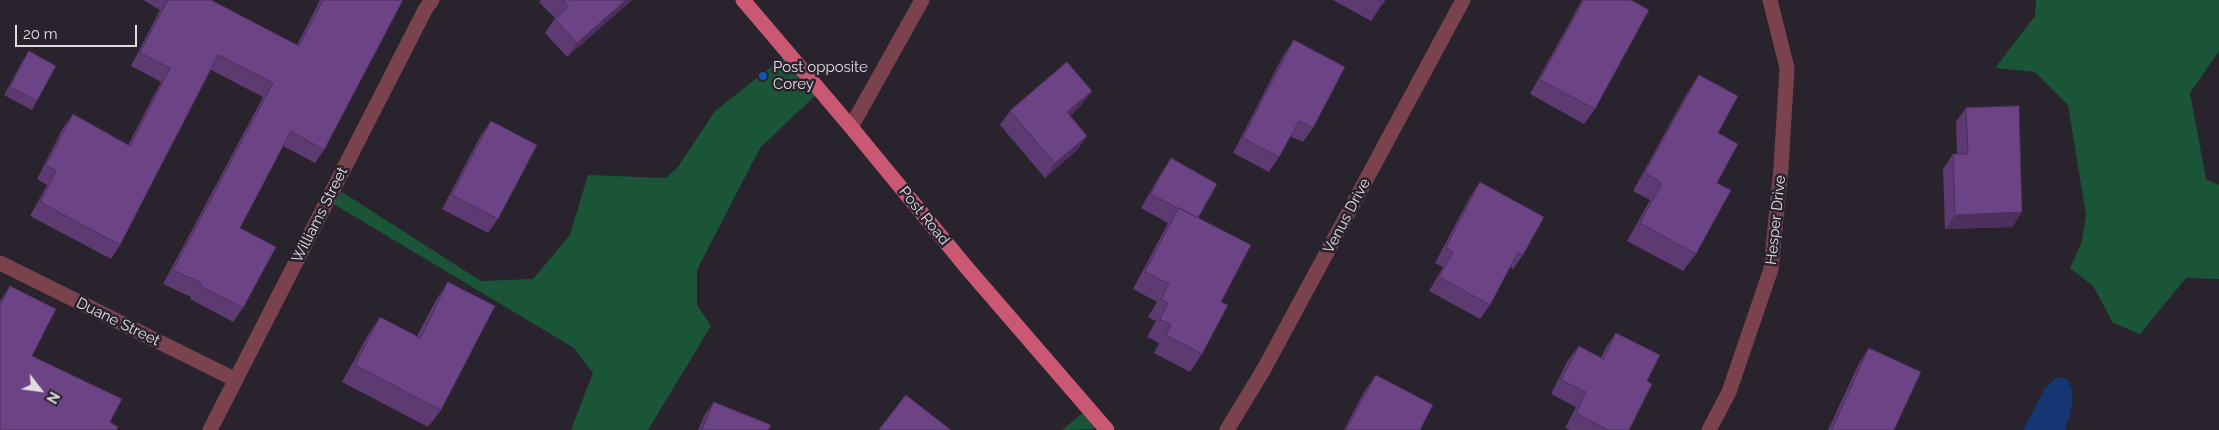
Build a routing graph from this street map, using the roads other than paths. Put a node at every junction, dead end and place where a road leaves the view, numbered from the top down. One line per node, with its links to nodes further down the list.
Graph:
1 (432, 0): 8 (street, Williams Street)
2 (743, 0): 6 (main road, Post Road)
3 (922, 0): 6 (street)
4 (1463, 0): 11 (street, Venus Drive)
5 (1770, 0): 12 (street, Hesper Drive)
6 (851, 127): 10 (main road, Post Road)
7 (0, 263): 8 (street, Duane Street)
8 (236, 380): 9 (street, Williams Street)
9 (210, 430)
10 (1107, 430)
11 (1227, 430)
12 (1709, 430)

